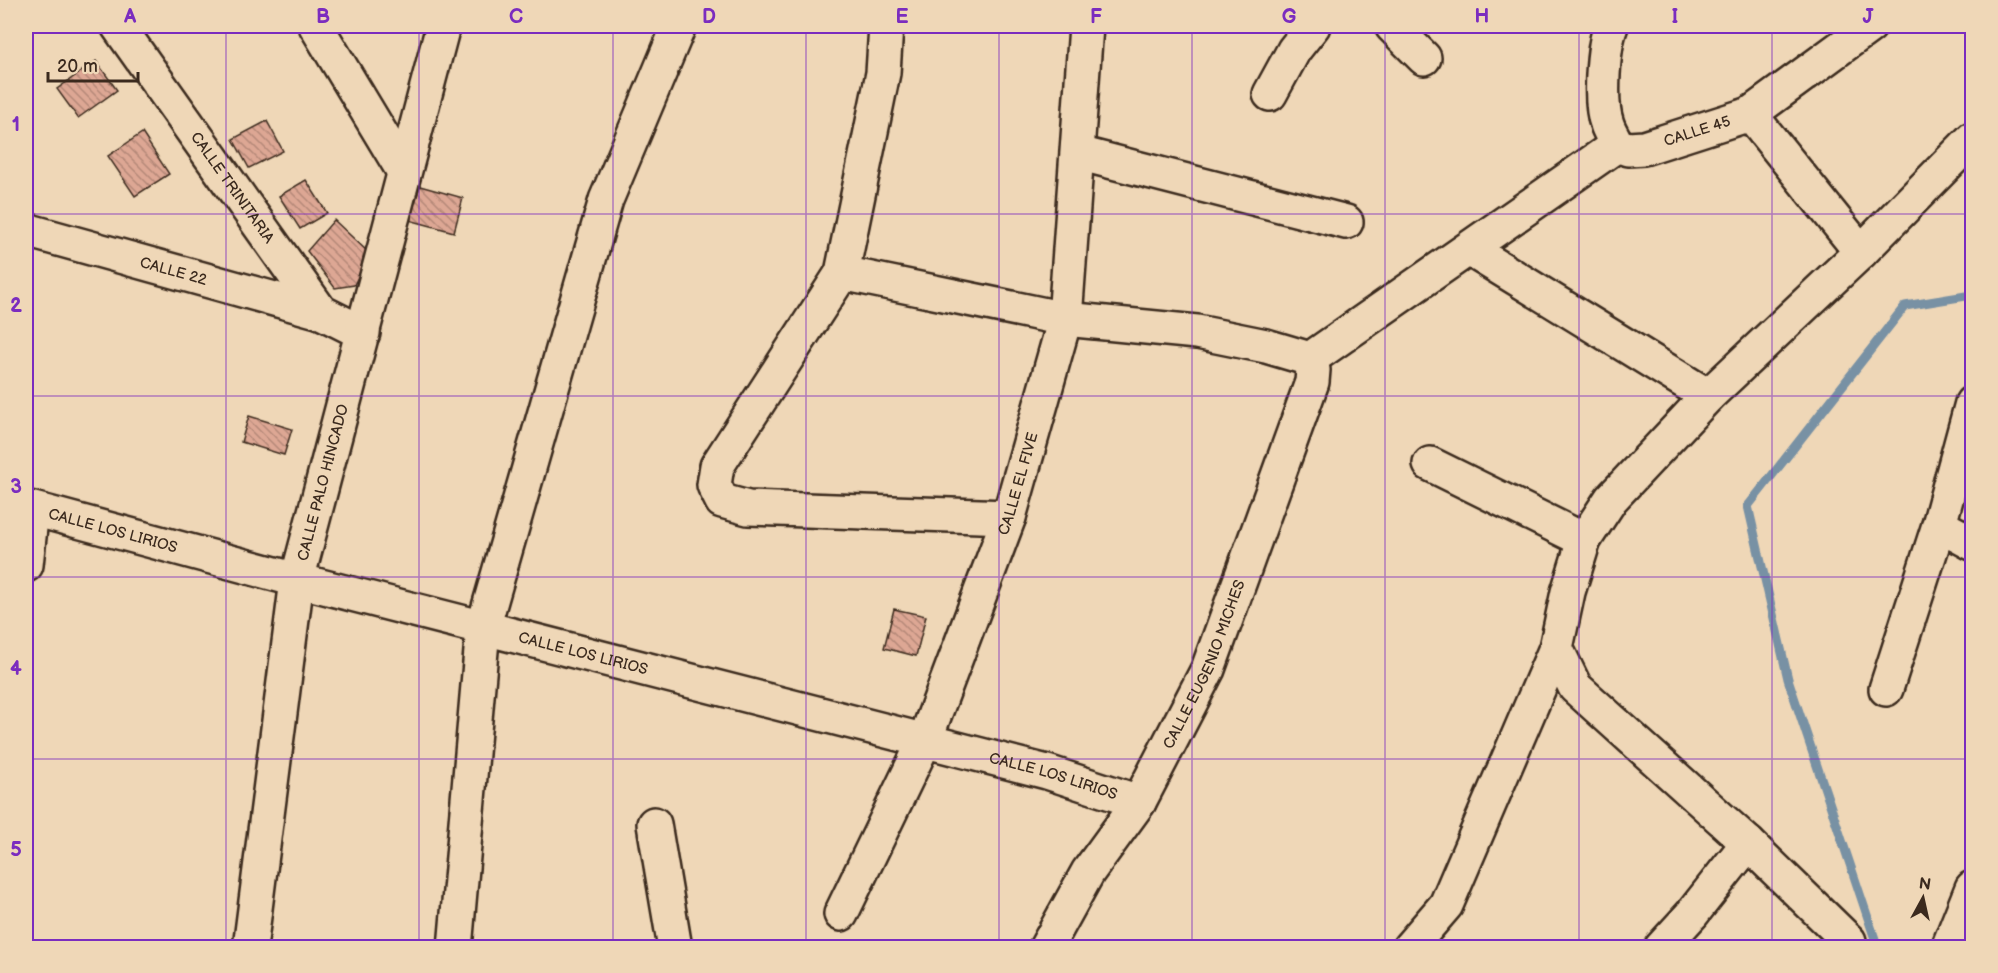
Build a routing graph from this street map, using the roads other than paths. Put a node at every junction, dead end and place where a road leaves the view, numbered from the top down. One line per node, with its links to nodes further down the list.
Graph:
1 (118, 26): 23 (street, CALLE TRINITARIA)
2 (316, 26): 17 (street)
3 (443, 26): 17 (street, CALLE PALO HINCADO)
4 (679, 26): 37 (street)
5 (886, 26): 22 (street)
6 (1086, 26): 16 (street, CALLE EL FIVE)
7 (1313, 26): 12 (street)
8 (1392, 26): 11 (street)
9 (1611, 26): 15 (street)
10 (1870, 26): 13 (street, CALLE 45)
11 (1424, 58)
12 (1270, 94)
13 (1750, 114): 15 (street, CALLE 45); 21 (street)
14 (1972, 140): 21 (street)
15 (1617, 145): 20 (street)
16 (1078, 153): 18 (street); 24 (street, CALLE EL FIVE)
17 (404, 172): 25 (street, CALLE PALO HINCADO)
18 (1346, 222)
19 (26, 231): 23 (street, CALLE 22)
20 (1469, 249): 26 (street); 27 (street)
21 (1861, 252): 27 (street)
22 (842, 273): 24 (street); 31 (street)
23 (321, 312): 25 (street, CALLE TRINITARIA)
24 (1065, 319): 26 (street); 31 (street, CALLE EL FIVE)
25 (363, 333): 36 (street, CALLE PALO HINCADO)
26 (1310, 360): 41 (street, CALLE EUGENIO MICHES)
27 (1708, 396): 33 (street)
28 (1972, 403): 32 (street)
29 (1430, 464): 33 (street)
30 (29, 508): 35 (street); 36 (street, CALLE LOS LIRIOS)
31 (1009, 518): 40 (street, CALLE EL FIVE)
32 (1939, 525): 34 (street); 39 (street)
33 (1584, 540): 38 (street)
34 (1972, 543)
35 (26, 565)
36 (297, 580): 37 (street, CALLE LOS LIRIOS); 47 (street, CALLE PALO HINCADO)
37 (483, 628): 40 (street, CALLE LOS LIRIOS); 48 (street)
38 (1556, 648): 43 (street); 51 (street)
39 (1886, 689)
40 (925, 740): 41 (street, CALLE LOS LIRIOS); 45 (street, CALLE EL FIVE)
41 (1139, 802): 50 (street, CALLE EUGENIO MICHES)
42 (654, 824): 49 (street)
43 (1748, 843): 46 (street); 52 (street)
44 (1972, 888): 53 (street)
45 (841, 914)
46 (1849, 941)
47 (250, 948)
48 (455, 948)
49 (675, 948)
50 (1046, 948)
51 (1409, 948)
52 (1661, 948)
53 (1948, 948)

